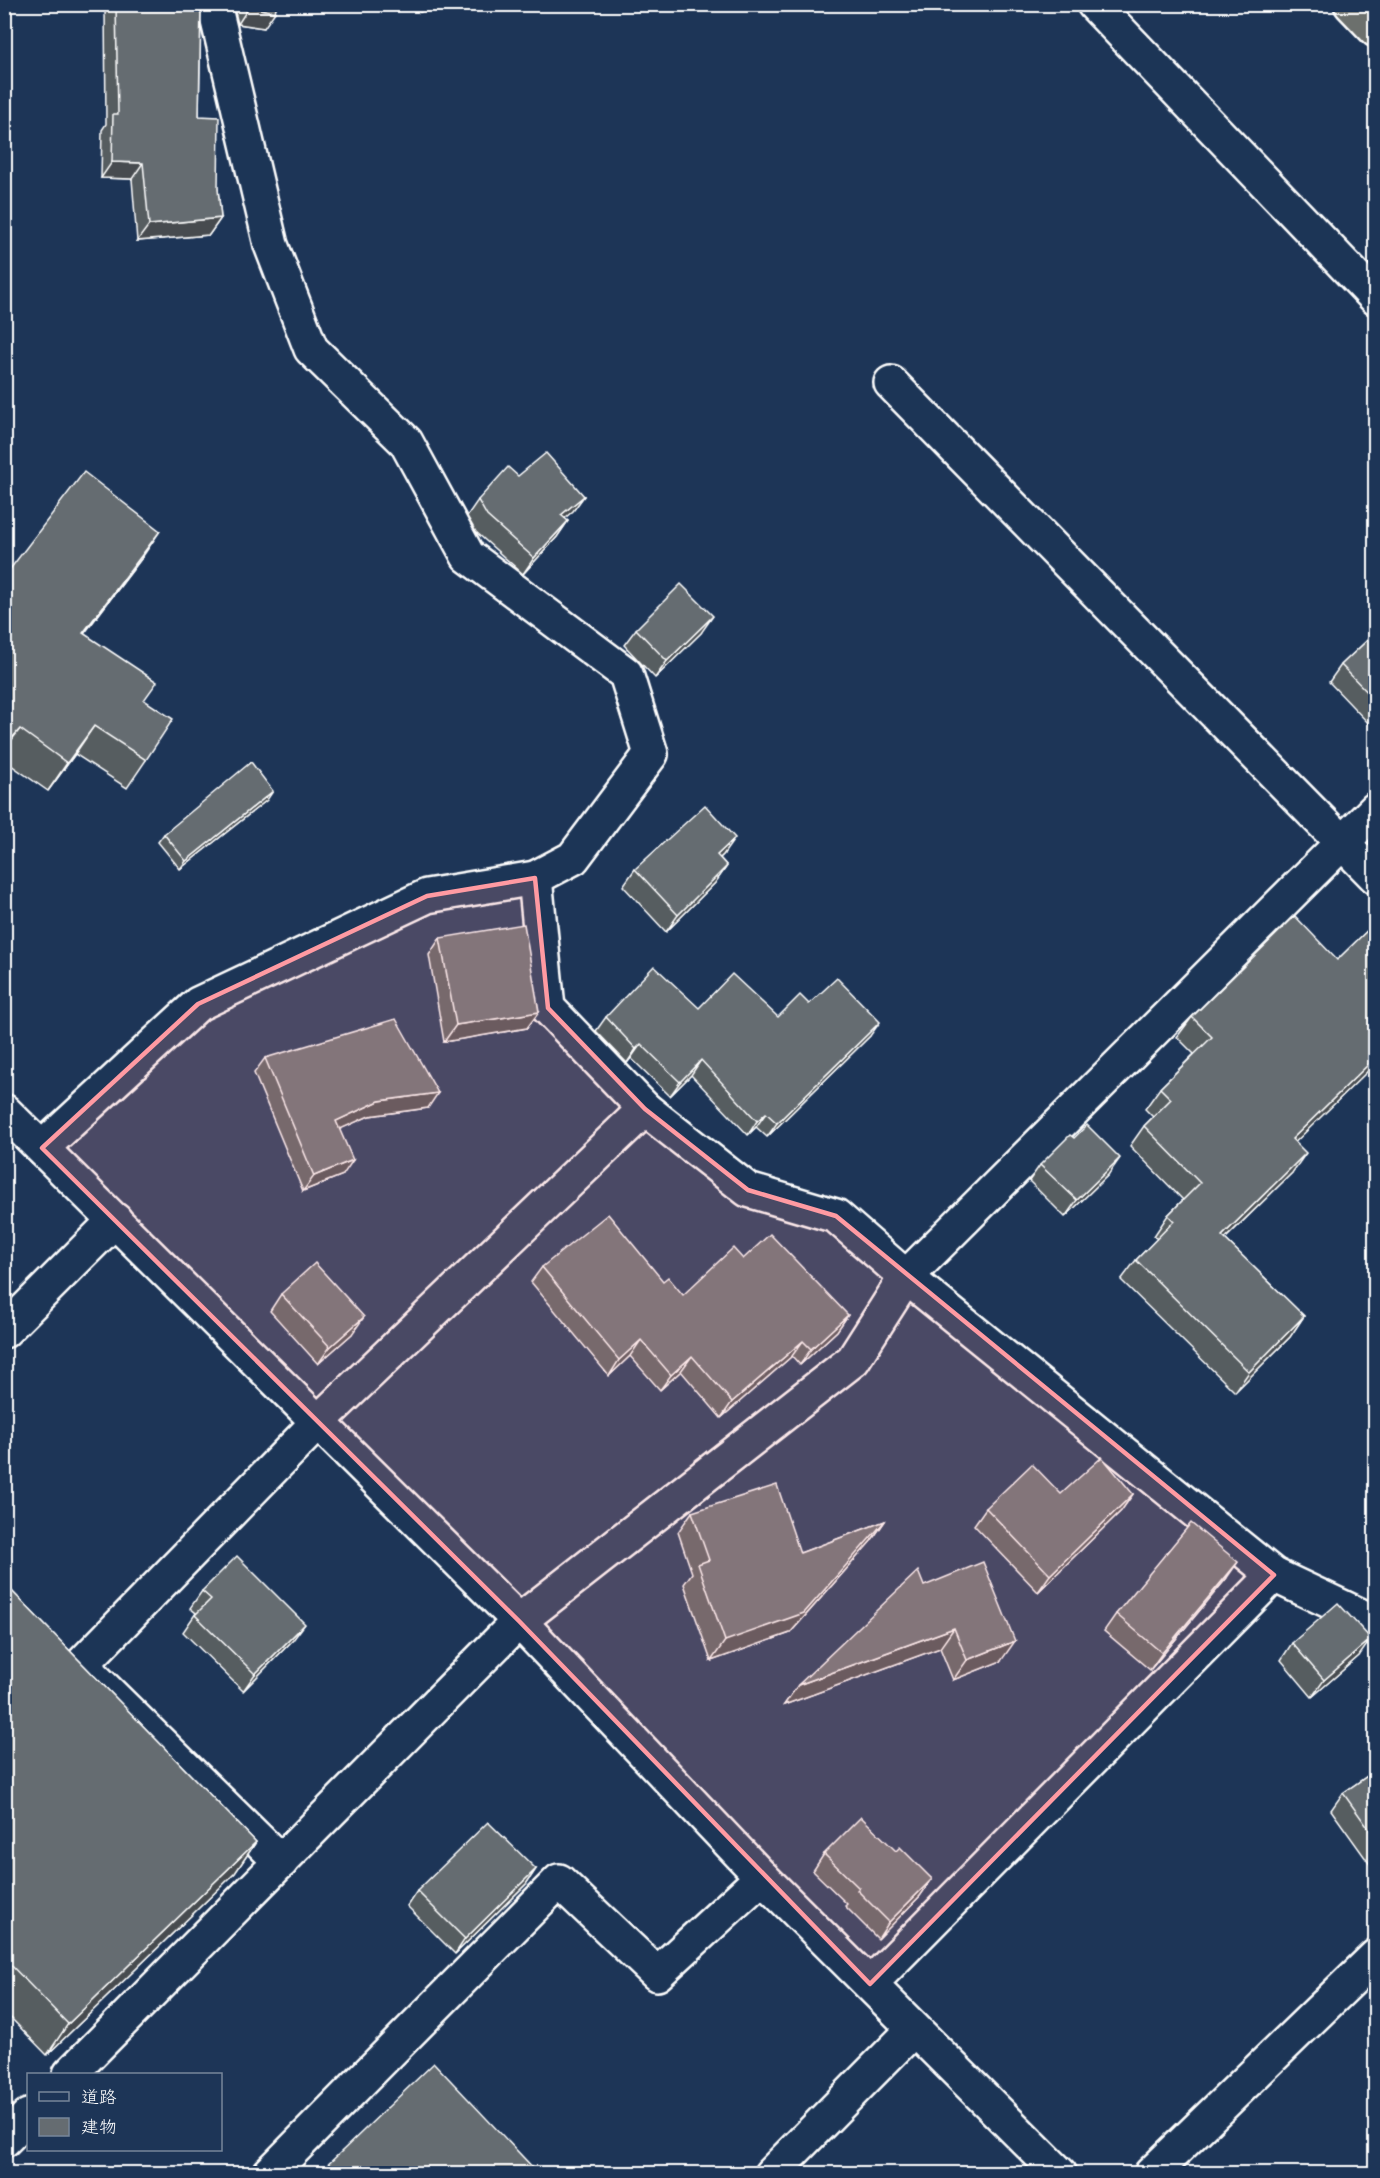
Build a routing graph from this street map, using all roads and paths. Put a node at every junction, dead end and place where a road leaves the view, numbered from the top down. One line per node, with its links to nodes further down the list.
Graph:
1 (214, 4): 10 (street)
2 (1094, 4): 5 (street)
3 (1351, 4): 4 (highway)
4 (1376, 30)
5 (1376, 298)
6 (891, 383): 8 (street)
7 (1376, 809): 8 (street)
8 (1341, 842): 9 (street); 15 (street)
9 (1376, 877)
10 (535, 878): 11 (street); 13 (street)
11 (645, 1109): 15 (street); 17 (street)
12 (4, 1111): 13 (street)
13 (42, 1148): 14 (street)
14 (115, 1220): 16 (street); 17 (street)
15 (906, 1277): 18 (street); 19 (street)
16 (4, 1331)
17 (319, 1421): 19 (street); 21 (street)
18 (1274, 1575): 20 (street); 24 (street)
19 (519, 1621): 21 (street); 22 (street)
20 (1376, 1623)
21 (281, 1862): 26 (street)
22 (762, 1877): 24 (street); 29 (street)
23 (1376, 1956): 32 (street)
24 (870, 1984): 25 (street)
25 (914, 2029): 30 (street); 31 (street)
26 (71, 2073)
27 (27, 2117): 28 (street)
28 (4, 2140)
29 (269, 2174)
30 (771, 2174)
31 (1060, 2174)
32 (1151, 2174)

